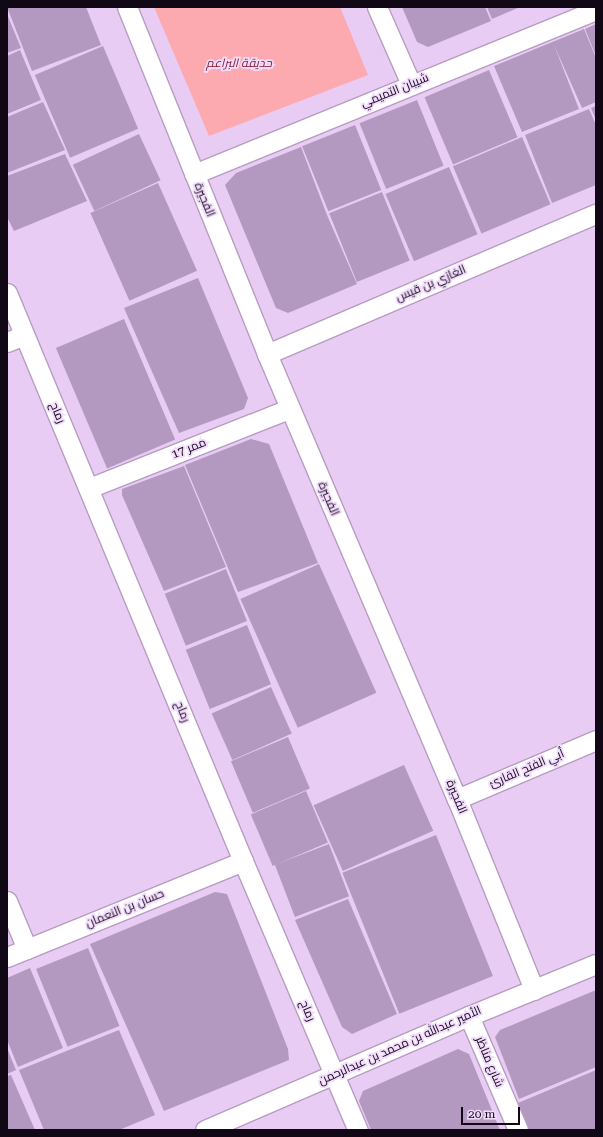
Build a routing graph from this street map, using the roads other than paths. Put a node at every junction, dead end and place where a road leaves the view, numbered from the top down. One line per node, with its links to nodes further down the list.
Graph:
1 (127, 7): 5 (street, الفجيرة)
2 (377, 7): 4 (street)
3 (596, 10): 4 (street, شيبان التميمي)
4 (411, 84): 5 (street, شيبان التميمي)
5 (194, 174): 9 (street, الفجيرة)
6 (596, 214): 9 (street, الغازي بن قيس)
7 (7, 293): 8 (street, رماح)
8 (16, 339): 11 (street, رماح)
9 (267, 354): 10 (street, الفجيرة)
10 (289, 409): 11 (street, ممر 17); 13 (street, الفجيرة)
11 (89, 488): 14 (street, رماح)
12 (596, 740): 13 (street, أبي الفتح القارئ)
13 (457, 799): 19 (street, الفجيرة)
14 (243, 861): 16 (street, حسان بن النعمان); 21 (street, رماح)
15 (7, 901): 16 (street)
16 (27, 949): 17 (street, حسان بن النعمان)
17 (7, 957)
18 (596, 964): 19 (street, الأمير عبدالله بن محمد بن عبدالرحمن)
19 (534, 990): 20 (street, الأمير عبدالله بن محمد بن عبدالرحمن)
20 (469, 1016): 21 (street, الأمير عبدالله بن محمد بن عبدالرحمن); 24 (street, شارع مناظر)
21 (334, 1075): 22 (street, الأمير عبدالله بن محمد بن عبدالرحمن); 23 (street, رماح)
22 (205, 1130)
23 (358, 1130)
24 (518, 1130)

